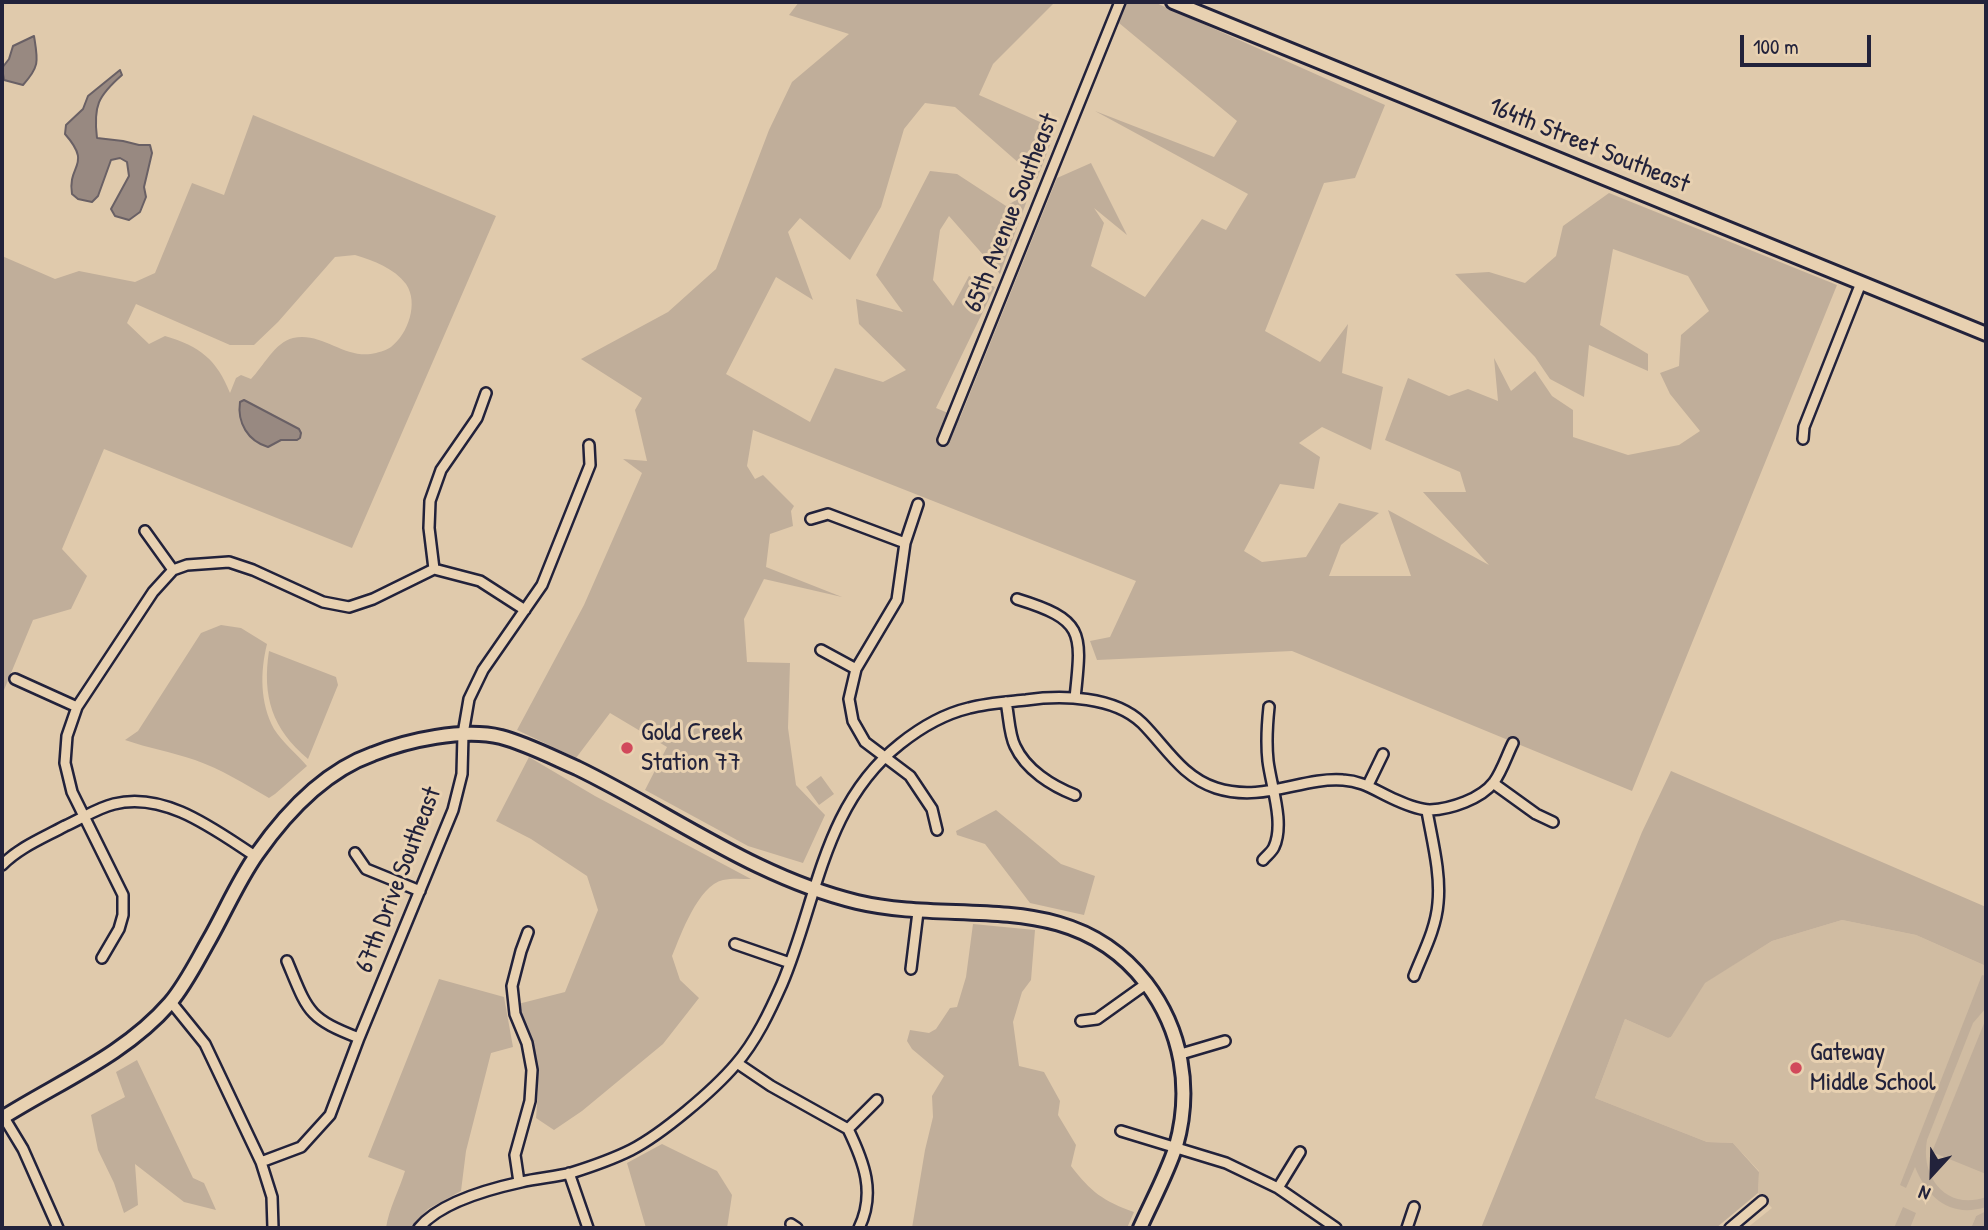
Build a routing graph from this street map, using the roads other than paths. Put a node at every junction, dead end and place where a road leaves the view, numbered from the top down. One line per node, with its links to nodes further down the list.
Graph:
1 (1119, 2): 7 (street, 65th Avenue Southeast)
2 (1173, 2): 3 (street, 164th Street Southeast)
3 (1861, 283): 4 (street, 164th Street Southeast); 6 (street)
4 (1986, 334)
5 (486, 393): 13 (street)
6 (1803, 439)
7 (943, 440)
8 (589, 445): 16 (street, 67th Drive Southeast)
9 (918, 504): 12 (street)
10 (811, 519): 12 (street)
11 (145, 531): 14 (street)
12 (905, 543): 18 (street)
13 (434, 569): 14 (street); 16 (street)
14 (173, 570): 22 (street)
15 (1017, 599): 20 (street)
16 (525, 610): 24 (street, 67th Drive Southeast)
17 (821, 650): 18 (street)
18 (856, 669): 27 (street)
19 (15, 680): 22 (street)
20 (1075, 698): 21 (street); 30 (street)
21 (1006, 702): 27 (street); 31 (street)
22 (77, 707): 33 (street)
23 (1269, 707): 30 (street)
24 (463, 734): 37 (street); 40 (street); 41 (street, 67th Drive Southeast)
25 (1513, 743): 28 (street)
26 (1383, 754): 29 (street)
27 (883, 757): 35 (street); 40 (street)
28 (1493, 783): 32 (street); 34 (street)
29 (1368, 785): 30 (street); 32 (street)
30 (1275, 791): 38 (street)
31 (1075, 795)
32 (1427, 811): 49 (street)
33 (83, 817): 37 (street); 39 (street); 45 (street)
34 (1553, 822)
35 (937, 830)
36 (355, 853): 41 (street)
37 (255, 856): 51 (street)
38 (1263, 860)
39 (2, 865)
40 (814, 889): 42 (street); 47 (street)
41 (419, 891): 53 (street, 67th Drive Southeast)
42 (918, 912): 48 (street); 50 (street)
43 (528, 932): 65 (street)
44 (735, 944): 47 (street)
45 (102, 958)
46 (287, 961): 53 (street)
47 (790, 963): 56 (street)
48 (911, 970)
49 (1414, 976)
50 (1146, 984): 52 (street); 55 (street)
51 (171, 1002): 58 (street); 63 (street)
52 (1081, 1021)
53 (359, 1038): 63 (street, 67th Drive Southeast)
54 (1225, 1041): 55 (street)
55 (1181, 1054): 61 (street)
56 (737, 1063): 59 (street); 64 (street)
57 (877, 1100): 59 (street)
58 (3, 1117): 69 (street)
59 (848, 1129): 73 (street)
60 (1121, 1131): 61 (street)
61 (1175, 1147): 66 (street); 74 (street)
62 (1300, 1152): 66 (street)
63 (261, 1162): 70 (street)
64 (569, 1173): 65 (street); 72 (street)
65 (519, 1182): 71 (street)
66 (1278, 1188): 75 (street)
67 (1762, 1201): 77 (street)
68 (1414, 1207): 76 (street)
69 (58, 1228)
70 (273, 1228)
71 (419, 1228)
72 (588, 1228)
73 (859, 1228)
74 (1140, 1228)
75 (1336, 1228)
76 (1407, 1228)
77 (1730, 1228)

